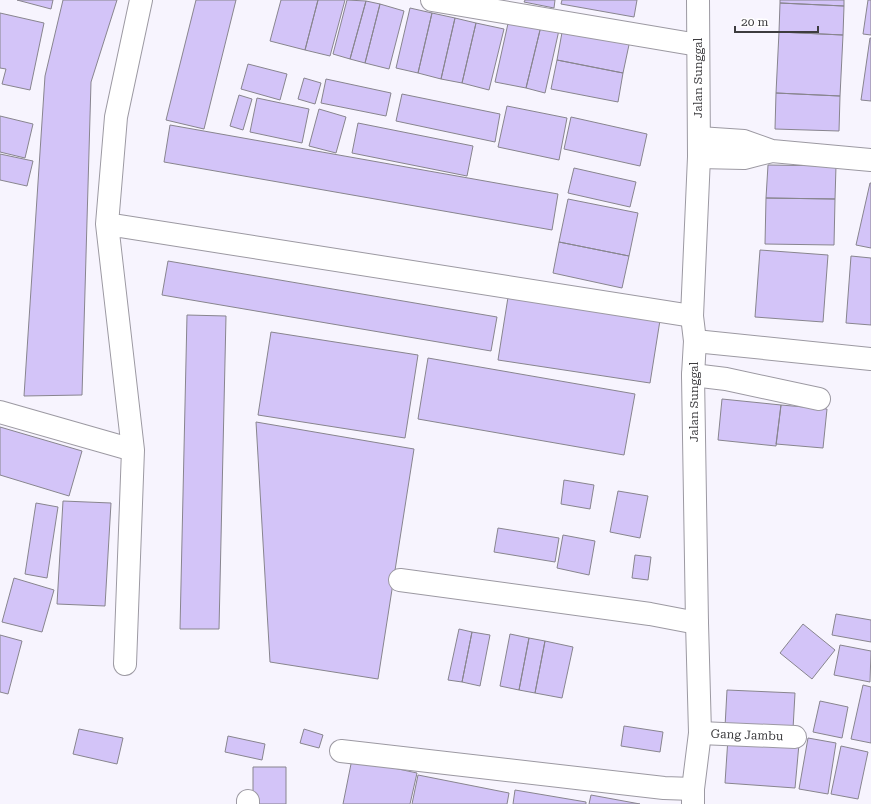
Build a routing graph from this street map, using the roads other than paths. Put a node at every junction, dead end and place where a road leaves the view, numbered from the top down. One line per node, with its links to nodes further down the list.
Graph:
1 (141, 0): 7 (main road)
2 (432, 0): 4 (main road)
3 (698, 0): 4 (main road, Jalan Sunggal)
4 (698, 45): 5 (main road, Jalan Sunggal)
5 (699, 147): 6 (main road); 8 (main road, Jalan Sunggal)
6 (871, 160)
7 (107, 224): 8 (main road); 14 (main road)
8 (692, 316): 9 (main road, Jalan Sunggal)
9 (694, 341): 10 (main road); 11 (main road, Jalan Sunggal)
10 (871, 359)
11 (693, 375): 12 (main road); 16 (main road, Jalan Sunggal)
12 (819, 399)
13 (0, 412): 14 (main road)
14 (133, 450): 17 (main road)
15 (400, 580): 16 (main road)
16 (696, 623): 18 (main road, Jalan Sunggal)
17 (125, 664)
18 (700, 733): 19 (main road, Gang Jambu); 21 (main road, Jalan Sunggal)
19 (795, 736)
20 (341, 751): 21 (main road)
21 (693, 797)

